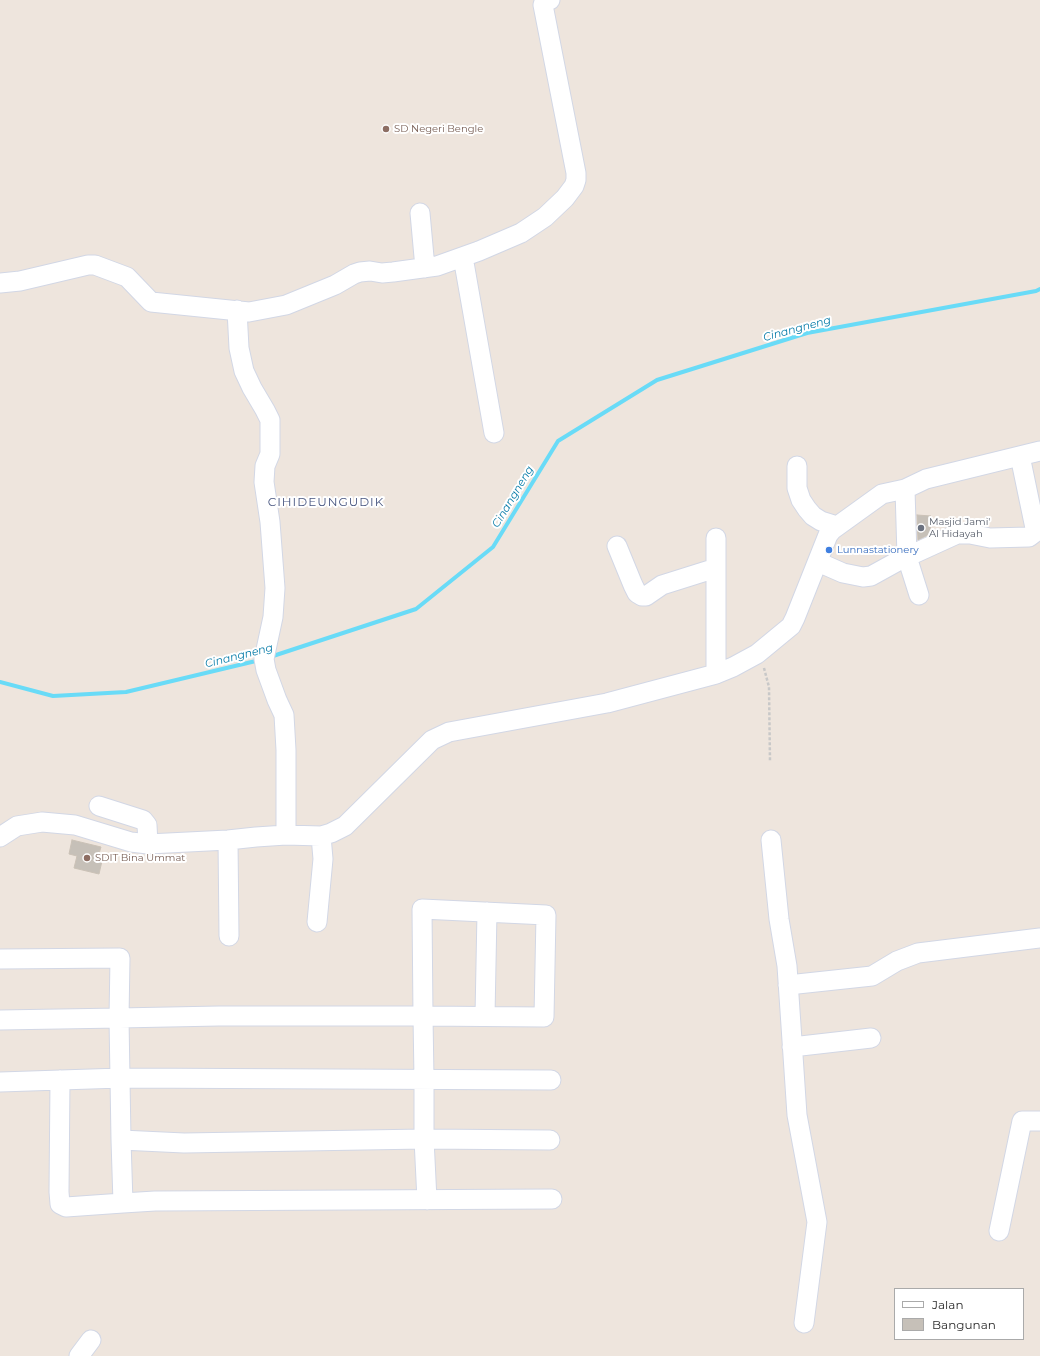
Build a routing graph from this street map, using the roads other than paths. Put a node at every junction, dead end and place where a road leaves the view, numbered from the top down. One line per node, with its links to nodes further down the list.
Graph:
1 (550, 0): 3 (street)
2 (420, 213): 4 (street)
3 (463, 257): 4 (street); 7 (street)
4 (425, 268): 6 (street)
5 (0, 283): 6 (street)
6 (237, 310): 21 (street)
7 (494, 433)
8 (1040, 451): 9 (street)
9 (1020, 456): 11 (street); 15 (street)
10 (796, 466): 12 (street)
11 (905, 489): 12 (street); 15 (street)
12 (837, 526): 16 (street)
13 (716, 538): 17 (street)
14 (617, 546): 17 (street)
15 (907, 557): 16 (street); 18 (street)
16 (818, 562): 19 (street)
17 (716, 568): 19 (street)
18 (919, 595)
19 (716, 674): 22 (street)
20 (98, 806): 26 (street)
21 (286, 835): 22 (street); 24 (street)
22 (321, 836): 28 (street)
23 (0, 837): 26 (street)
24 (228, 840): 26 (street); 29 (street)
25 (771, 840): 32 (street)
26 (148, 844)
27 (487, 912): 33 (street); 34 (street); 34 (street)
28 (316, 922)
29 (229, 936)
30 (1040, 938): 32 (street)
31 (0, 959): 35 (street)
32 (788, 985): 38 (street)
33 (424, 1016): 34 (street); 35 (street); 40 (street)
34 (485, 1016)
35 (119, 1018): 36 (street); 39 (street)
36 (0, 1020)
37 (871, 1038): 38 (street)
38 (792, 1047): 52 (street)
39 (121, 1078): 40 (street); 41 (street); 46 (street)
40 (424, 1079): 42 (street); 45 (street)
41 (60, 1080): 43 (street); 50 (street)
42 (551, 1080)
43 (0, 1082)
44 (1040, 1121): 51 (street)
45 (424, 1139): 46 (street); 47 (street); 49 (street)
46 (121, 1140): 50 (street)
47 (550, 1140)
48 (552, 1199): 49 (street)
49 (427, 1200): 50 (street)
50 (123, 1203)
51 (999, 1231)
52 (804, 1323)
53 (91, 1340): 54 (street)
54 (79, 1356)

